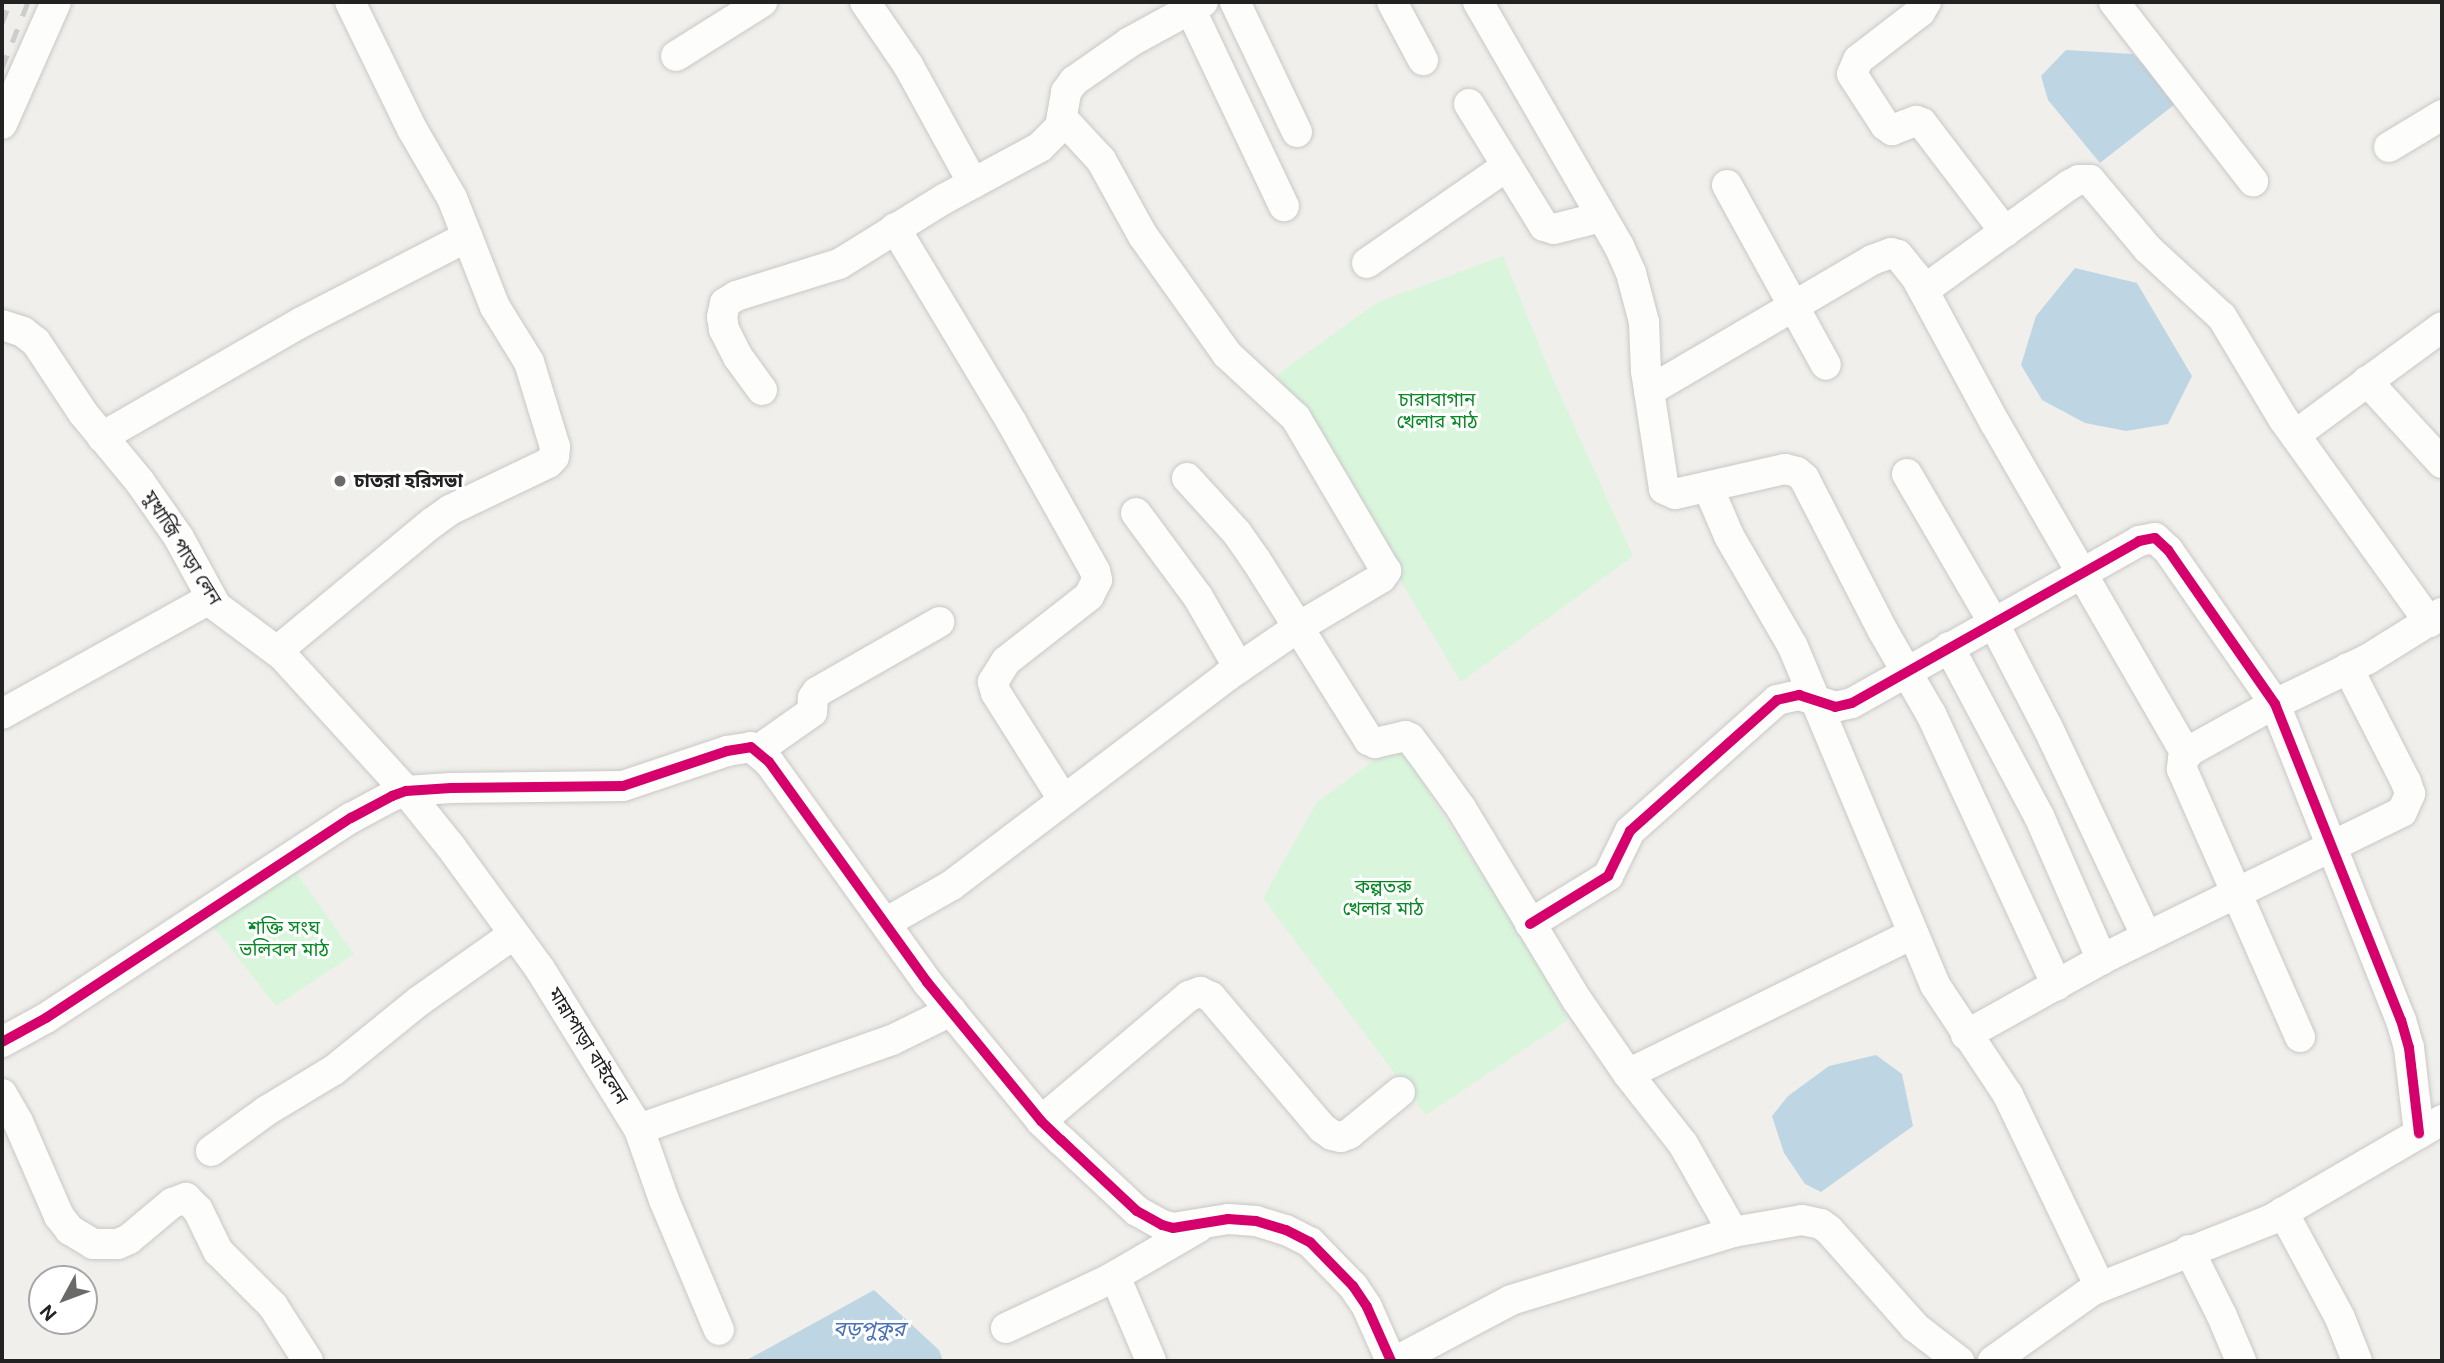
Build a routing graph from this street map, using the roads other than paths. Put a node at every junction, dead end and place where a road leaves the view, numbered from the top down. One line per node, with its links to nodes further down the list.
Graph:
1 (56, 2): 16 (street)
2 (350, 2): 27 (street)
3 (762, 2): 11 (street)
4 (865, 2): 21 (street)
5 (1235, 2): 17 (street)
6 (1392, 2): 12 (street)
7 (1478, 2): 24 (street)
8 (1926, 2): 26 (street)
9 (2114, 2): 20 (street)
10 (1194, 4): 15 (street); 23 (street)
11 (676, 56)
12 (1423, 60)
13 (1469, 104): 19 (street)
14 (2442, 115): 18 (street)
15 (1063, 119): 21 (street); 49 (street)
16 (2, 124)
17 (1297, 132)
18 (2389, 147)
19 (1507, 166): 24 (street); 28 (street)
20 (2253, 181)
21 (973, 183): 25 (street)
22 (1727, 185): 30 (street)
23 (1284, 206)
24 (1601, 216): 36 (street)
25 (895, 228): 35 (street); 61 (street)
26 (2004, 232): 29 (street); 37 (street)
27 (467, 237): 38 (street); 51 (street)
28 (1367, 263)
29 (1924, 290): 30 (street); 44 (street)
30 (1793, 305): 33 (street); 36 (street)
31 (2, 325): 38 (street, মুখার্জি পাড়া লেন)
32 (2442, 327): 34 (street)
33 (1826, 365)
34 (2367, 381): 37 (street); 39 (street)
35 (762, 390)
36 (1649, 391): 42 (street)
37 (2295, 435): 48 (street)
38 (102, 437): 45 (street, মুখার্জি পাড়া লেন)
39 (2442, 463)
40 (1907, 474): 47 (street)
41 (1187, 478): 49 (street)
42 (1708, 487): 54 (street); 55 (street)
43 (1136, 513): 52 (street)
44 (2082, 573): 47 (street); 56 (street); 59 (street)
45 (211, 598): 51 (street, মুখার্জি পাড়া লেন); 57 (street)
46 (939, 622): 58 (street)
47 (1993, 622): 50 (street); 68 (street)
48 (2437, 622): 53 (street)
49 (1297, 628): 52 (street); 65 (street)
50 (1949, 647): 54 (street); 69 (street)
51 (277, 651): 60 (street, মুখার্জি পাড়া লেন)
52 (1239, 668): 61 (street)
53 (2348, 668): 56 (street); 62 (street)
54 (1907, 672): 55 (street); 70 (street)
55 (1817, 702): 65 (street); 66 (street)
56 (2275, 704): 59 (street); 62 (street)
57 (2, 714)
58 (758, 750): 60 (street); 64 (street)
59 (2186, 754): 63 (street)
60 (406, 791): 67 (street, মান্নাপাড়া বাইলেন); 74 (street)
61 (1063, 799): 64 (street)
62 (2330, 849): 63 (street); 79 (street)
63 (2236, 892): 68 (street); 73 (street)
64 (887, 922): 71 (street)
65 (1531, 924): 75 (street)
66 (1913, 933): 72 (street); 75 (street)
67 (514, 934): 80 (street, মান্নাপাড়া বাইলেন); 81 (street)
68 (2147, 937): 69 (street)
69 (2102, 960): 70 (street)
70 (2057, 985): 72 (street)
71 (951, 1011): 78 (street); 80 (street)
72 (1966, 1035): 87 (street)
73 (2300, 1037)
74 (2, 1042)
75 (1628, 1074): 84 (street)
76 (1400, 1092): 78 (street)
77 (2, 1094): 90 (street)
78 (1041, 1121): 83 (street)
79 (2431, 1127): 82 (street)
80 (639, 1129): 89 (street, মান্নাপাড়া বাইলেন)
81 (211, 1150)
82 (2283, 1213): 85 (street); 96 (street)
83 (1205, 1223): 86 (street); 92 (street)
84 (1733, 1232): 92 (street); 93 (street)
85 (2189, 1250): 87 (street); 95 (street)
86 (1115, 1276): 88 (street); 91 (street)
87 (2100, 1287): 94 (street)
88 (1006, 1328)
89 (719, 1330)
90 (306, 1360)
91 (1151, 1361)
92 (1393, 1361)
93 (1959, 1361)
94 (1993, 1361)
95 (2241, 1361)
96 (2357, 1361)

